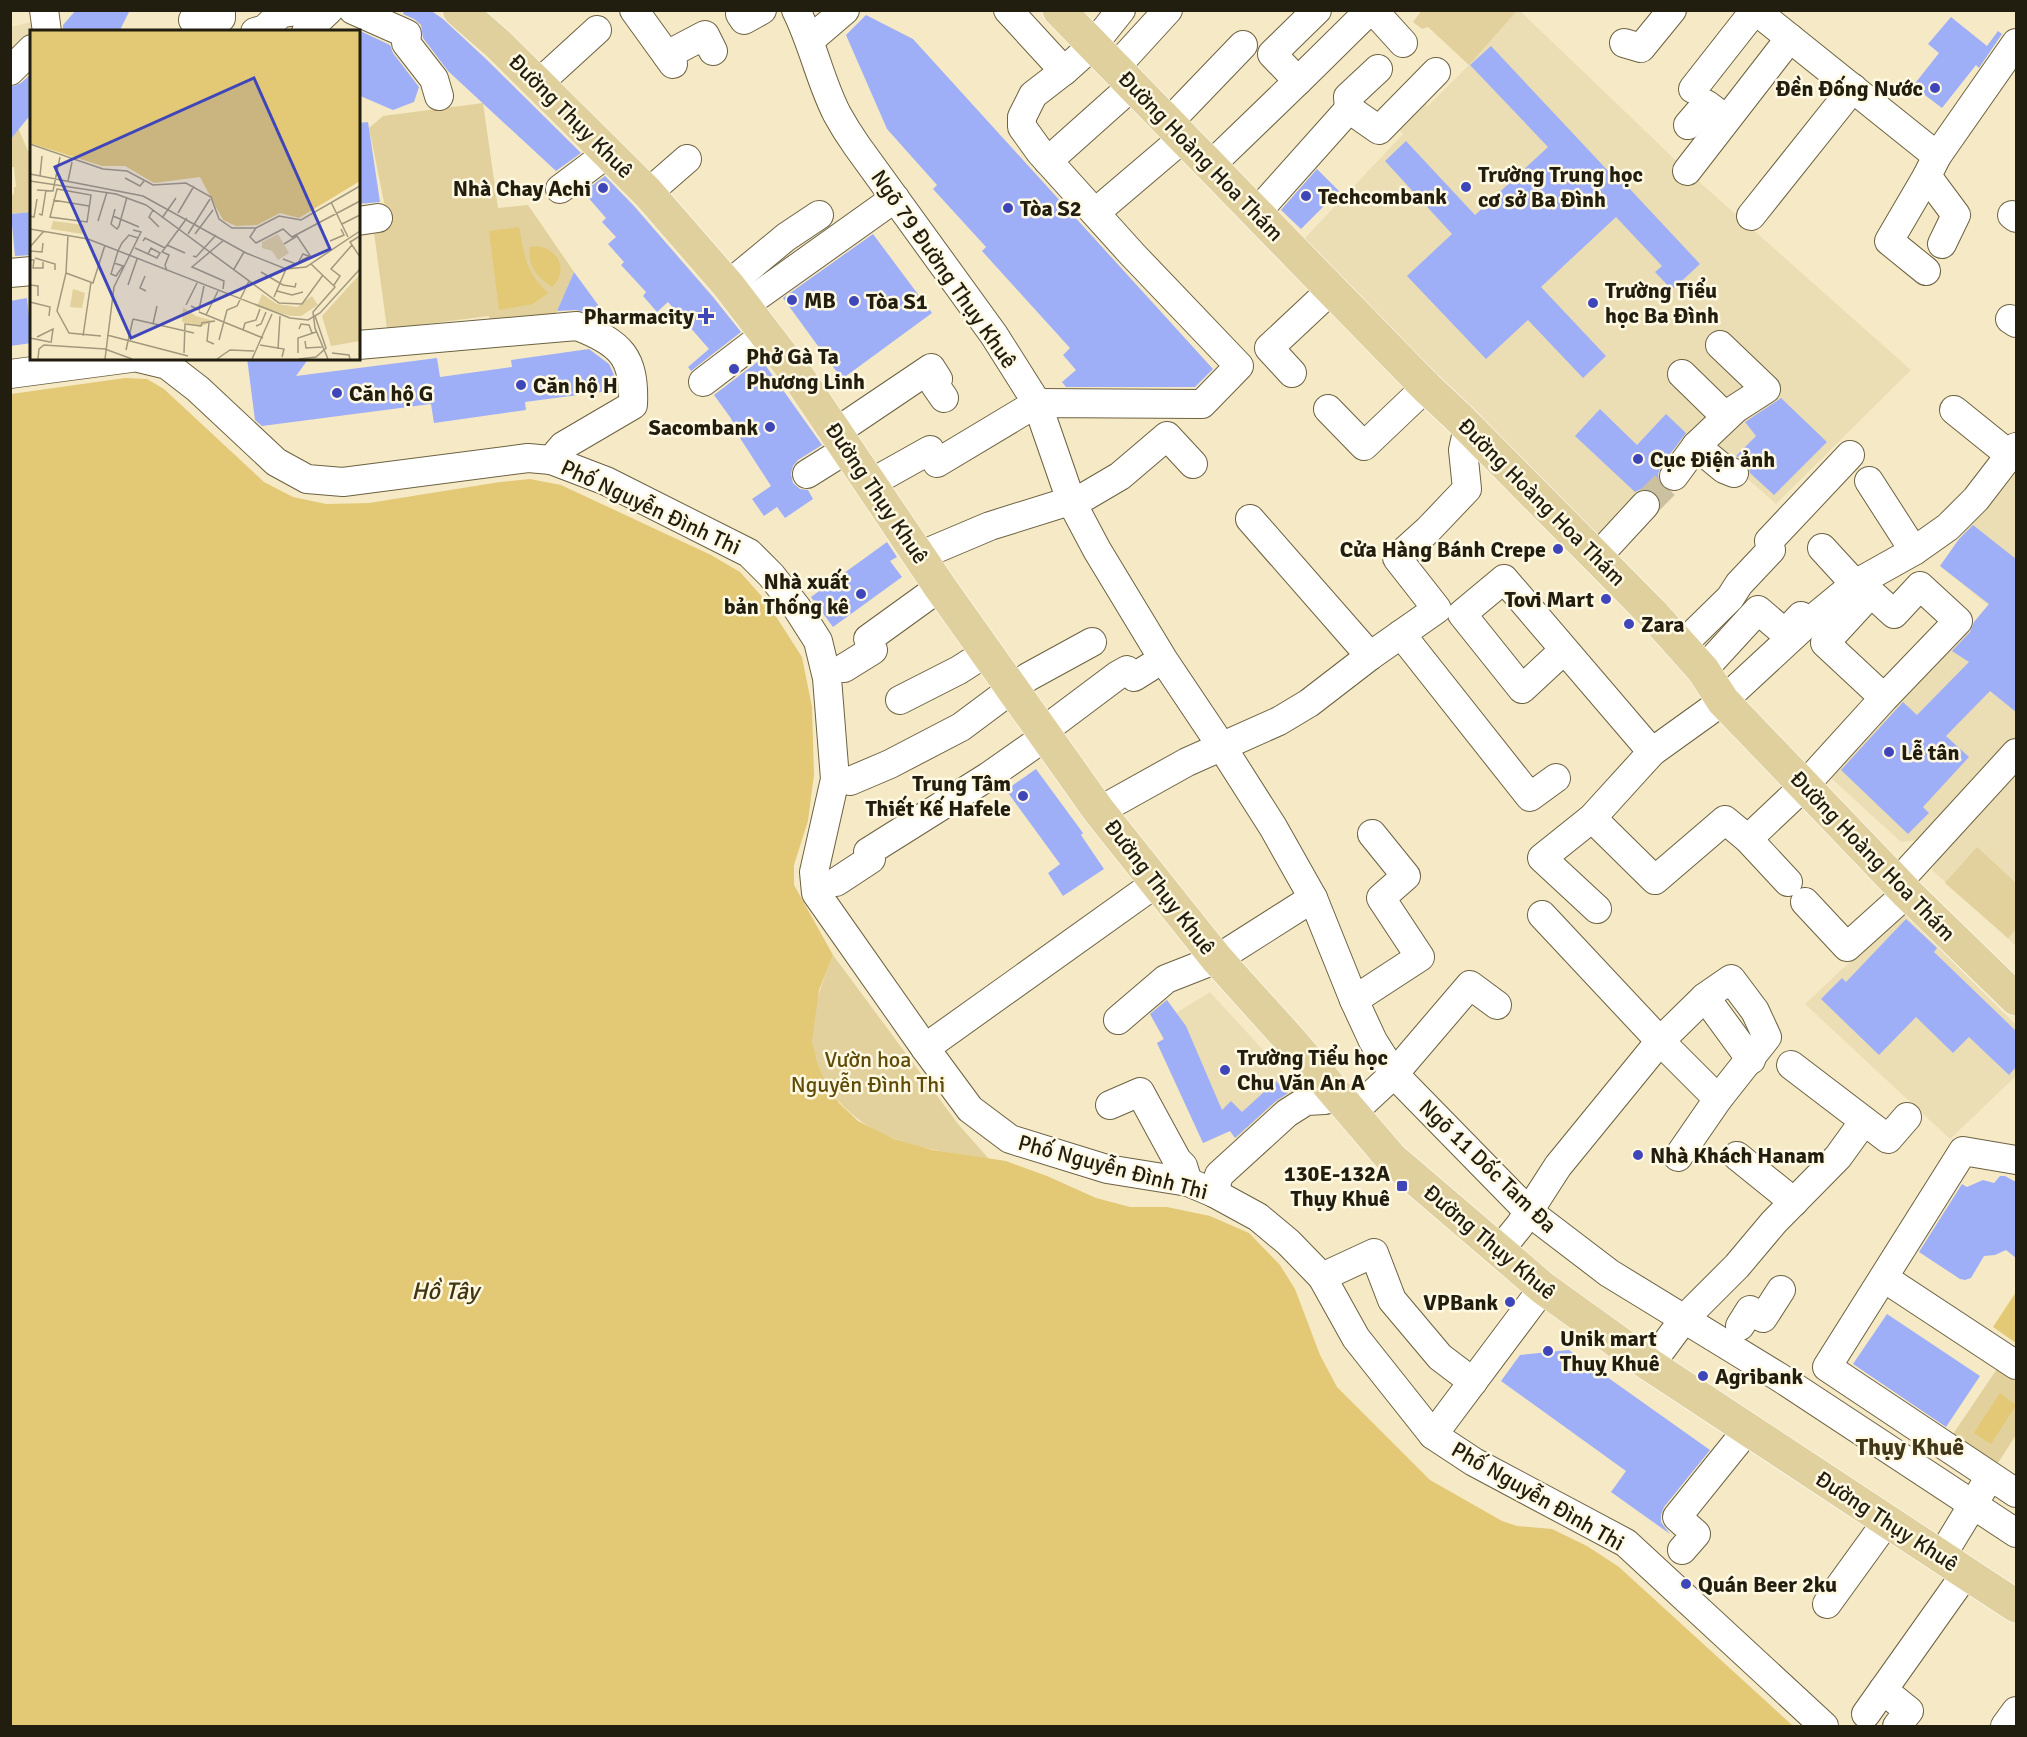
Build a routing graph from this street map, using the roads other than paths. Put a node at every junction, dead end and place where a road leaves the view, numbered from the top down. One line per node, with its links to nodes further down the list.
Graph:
1 (44, 10): 19 (street)
2 (459, 10): 38 (main road, Đường Thụy Khuê)
3 (634, 10): 31 (street)
4 (796, 10): 24 (street, Ngõ 79 Đường Thụy Khuê)
5 (845, 10): 24 (street)
6 (1008, 10): 35 (street)
7 (1059, 10): 32 (main road, Đường Hoàng Hoa Thám)
8 (1121, 10): 32 (street)
9 (1168, 10): 32 (street)
10 (1318, 10): 23 (street); 37 (street)
11 (1371, 10): 23 (street); 25 (street)
12 (1672, 10): 26 (street)
13 (1755, 10): 27 (street); 40 (street)
14 (288, 11): 20 (street)
15 (342, 14): 17 (street); 21 (street)
16 (227, 18): 18 (street)
17 (391, 18): 41 (street)
18 (185, 23)
19 (47, 30)
20 (260, 30)
21 (310, 30)
22 (597, 30): 38 (street)
23 (1345, 36): 37 (street)
24 (810, 40): 55 (street, Ngõ 79 Đường Thụy Khuê)
25 (1403, 43)
26 (1624, 43)
27 (1796, 43): 39 (street); 43 (street); 49 (street)
28 (2016, 43): 51 (street)
29 (1243, 45): 45 (street)
30 (30, 51): 34 (street)
31 (713, 51)
32 (1113, 67): 35 (street); 45 (main road, Đường Hoàng Hoa Thám); 48 (street)
33 (1377, 69): 42 (street)
34 (10, 71)
35 (1064, 71): 48 (street)
36 (1436, 72): 42 (street)
37 (1298, 81): 50 (street)
38 (539, 83): 46 (main road, Đường Thụy Khuê)
39 (1853, 88): 51 (street); 59 (street)
40 (1693, 89)
41 (439, 96)
42 (1350, 109): 57 (street)
43 (1726, 119): 44 (street); 52 (street)
44 (1688, 125)
45 (1176, 130): 50 (main road, Đường Hoàng Hoa Thám); 56 (street)
46 (608, 153): 53 (street); 54 (main road, Đường Thụy Khuê)
47 (687, 159): 54 (street)
48 (1048, 161): 56 (street)
49 (1714, 164)
50 (1211, 165): 57 (main road, Đường Hoàng Hoa Thám)
51 (1932, 166): 60 (street); 62 (street)
52 (1687, 171)
53 (560, 189)
54 (648, 193): 65 (main road, Đường Thụy Khuê)
55 (895, 198): 65 (street); 77 (street, Ngõ 79 Đường Thụy Khuê)
56 (1096, 212): 77 (street)
57 (1257, 212): 64 (main road, Đường Hoàng Hoa Thám)
58 (819, 215): 65 (street)
59 (1751, 216)
60 (1942, 244)
61 (30, 271): 63 (street)
62 (1926, 271)
63 (10, 273)
64 (1332, 289): 71 (street); 75 (main road, Đường Hoàng Hoa Thám)
65 (737, 295): 66 (main road, Đường Thụy Khuê)
66 (766, 334): 74 (street); 82 (main road, Đường Thụy Khuê)
67 (360, 340): 86 (street)
68 (1720, 345): 80 (street)
69 (116, 360): 72 (street)
70 (146, 360): 86 (street, Phố Nguyễn Đình Thi)
71 (1293, 373)
72 (10, 374)
73 (1682, 374): 80 (street)
74 (703, 382)
75 (1426, 387): 78 (street); 81 (main road, Đường Hoàng Hoa Thám)
76 (944, 398): 82 (street)
77 (1037, 404): 92 (street); 93 (street, Ngõ 79 Đường Thụy Khuê)
78 (1328, 409)
79 (1954, 410): 84 (street)
80 (1726, 417): 83 (street)
81 (1468, 427): 99 (main road, Đường Hoàng Hoa Thám); 103 (street)
82 (838, 443): 89 (street); 92 (main road, Đường Thụy Khuê)
83 (1696, 446): 88 (street); 90 (street)
84 (2014, 452): 97 (street)
85 (1850, 455): 105 (street)
86 (551, 460): 139 (street, Phố Nguyễn Đình Thi)
87 (1193, 464): 93 (street)
88 (1734, 473)
89 (807, 474)
90 (1674, 476)
91 (1869, 481): 97 (street)
92 (871, 483): 98 (main road, Đường Thụy Khuê)
93 (1071, 501): 98 (street); 117 (street, Ngõ 79 Đường Thụy Khuê)
94 (1646, 505): 99 (street)
95 (1250, 519): 108 (street)
96 (1822, 549): 100 (street)
97 (1914, 551): 100 (street)
98 (919, 556): 101 (main road, Đường Thụy Khuê)
99 (1597, 557): 105 (main road, Đường Hoàng Hoa Thám)
100 (1855, 584): 115 (street)
101 (940, 587): 107 (main road, Đường Thụy Khuê); 109 (street)
102 (1801, 616): 111 (street)
103 (1401, 634): 108 (street); 120 (street)
104 (1092, 642): 112 (street)
105 (1681, 646): 111 (main road, Đường Hoàng Hoa Thám)
106 (1564, 650): 118 (street)
107 (987, 652): 112 (main road, Đường Thụy Khuê); 114 (street)
108 (1370, 656): 117 (street)
109 (844, 668)
110 (1150, 668): 116 (street)
111 (1703, 670): 115 (main road, Đường Hoàng Hoa Thám)
112 (1013, 689): 116 (main road, Đường Thụy Khuê); 121 (street)
113 (1884, 698): 113 (street); 122 (street)
114 (900, 700)
115 (1723, 701): 118 (street); 122 (main road, Đường Hoàng Hoa Thám)
116 (1046, 736): 123 (main road, Đường Thụy Khuê); 127 (street)
117 (1222, 747): 123 (street); 130 (street, Ngõ 11 Dốc Tam Đa)
118 (1652, 752): 124 (street)
119 (2016, 753): 129 (street)
120 (1557, 778)
121 (850, 781)
122 (1806, 785): 126 (street); 129 (main road, Đường Hoàng Hoa Thám)
123 (1099, 811): 128 (main road, Đường Thụy Khuê)
124 (1592, 818): 126 (street); 131 (street)
125 (1372, 834): 135 (street)
126 (1748, 838): 129 (street)
127 (836, 882)
128 (1156, 883): 133 (main road, Đường Thụy Khuê); 139 (street)
129 (1902, 888): 134 (main road, Đường Hoàng Hoa Thám)
130 (1313, 898): 133 (street); 135 (street, Ngõ 11 Dốc Tam Đa)
131 (1597, 909)
132 (1542, 915): 138 (street)
133 (1217, 959): 137 (street); 143 (main road, Đường Thụy Khuê)
134 (2016, 999)
135 (1354, 1000): 141 (street, Ngõ 11 Dốc Tam Đa)
136 (1497, 1005): 141 (street)
137 (1118, 1020)
138 (1659, 1041): 142 (street); 142 (street); 153 (street)
139 (924, 1048): 150 (street, Phố Nguyễn Đình Thi)
140 (1791, 1065): 146 (street)
141 (1394, 1074): 143 (street); 153 (street, Ngõ 11 Dốc Tam Đa)
142 (1718, 1099): 148 (street)
143 (1343, 1102): 151 (street); 154 (main road, Đường Thụy Khuê)
144 (1110, 1105): 150 (street)
145 (1907, 1118): 146 (street)
146 (1864, 1120): 152 (street)
147 (1737, 1156): 152 (street)
148 (1678, 1157)
149 (2016, 1160): 156 (street)
150 (1188, 1182): 151 (street, Phố Nguyễn Đình Thi)
151 (1214, 1193): 155 (street, Phố Nguyễn Đình Thi)
152 (1794, 1202): 157 (street)
153 (1529, 1212): 154 (street); 160 (street, Ngõ 11 Dốc Tam Đa)
154 (1499, 1251): 158 (main road, Đường Thụy Khuê)
155 (1322, 1277): 163 (street); 165 (street, Phố Nguyễn Đình Thi)
156 (1884, 1278): 162 (street); 166 (street)
157 (1718, 1285): 159 (street); 160 (street)
158 (1543, 1288): 161 (main road, Đường Thụy Khuê); 163 (street)
159 (1781, 1290)
160 (1684, 1319): 161 (street); 168 (street, Ngõ 11 Dốc Tam Đa)
161 (1650, 1365): 164 (main road, Đường Thụy Khuê)
162 (2016, 1365)
163 (1473, 1382): 165 (street)
164 (1747, 1430): 169 (main road, Đường Thụy Khuê); 171 (street)
165 (1433, 1435): 179 (street, Phố Nguyễn Đình Thi)
166 (1991, 1476): 167 (street); 168 (street)
167 (2016, 1493)
168 (1973, 1504): 170 (street, Ngõ 11 Dốc Tam Đa); 172 (street)
169 (1887, 1521): 172 (main road, Đường Thụy Khuê); 173 (street)
170 (2016, 1533)
171 (1682, 1550)
172 (1954, 1565): 174 (main road, Đường Thụy Khuê); 175 (street)
173 (1827, 1604)
174 (2016, 1606)
175 (1883, 1690): 176 (street); 178 (street)
176 (1909, 1711)
177 (2016, 1711): 180 (street)
178 (1866, 1714)
179 (1824, 1726)
180 (2005, 1726)

